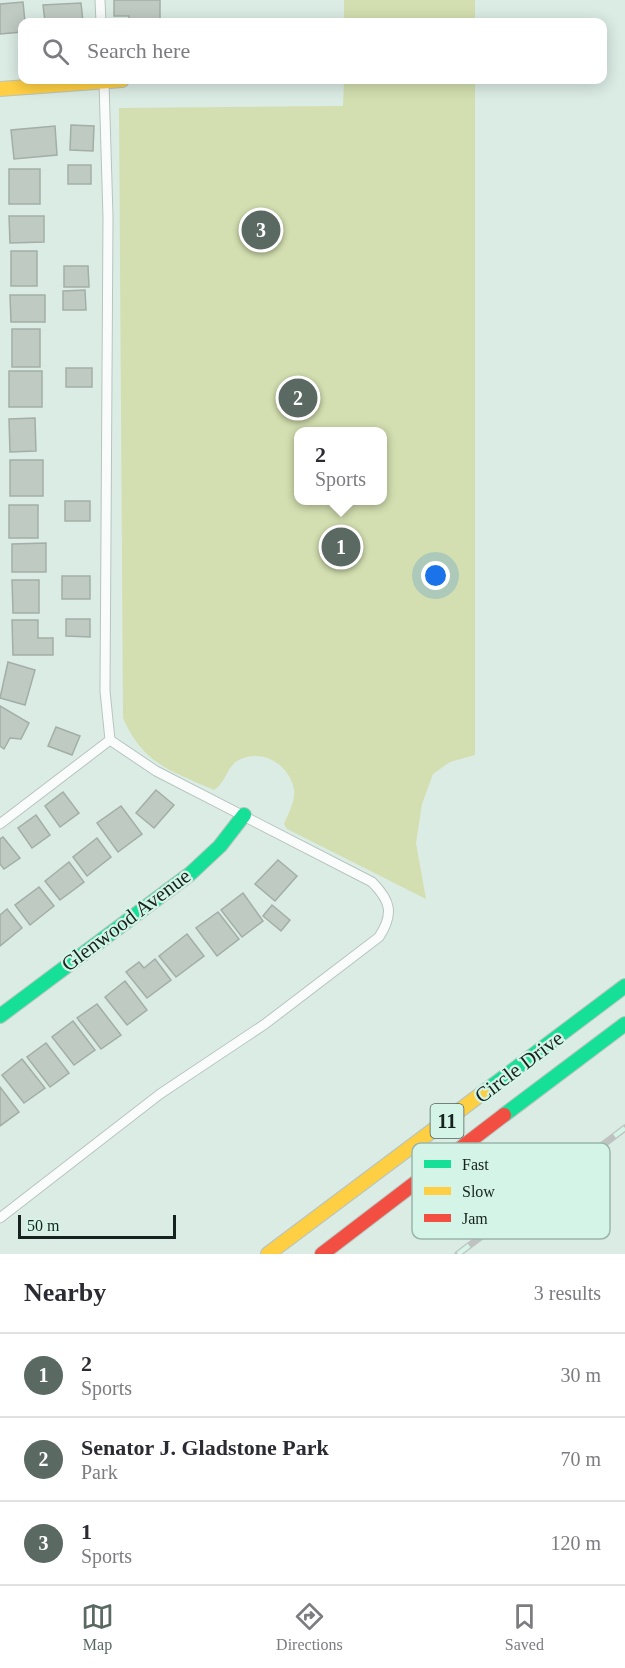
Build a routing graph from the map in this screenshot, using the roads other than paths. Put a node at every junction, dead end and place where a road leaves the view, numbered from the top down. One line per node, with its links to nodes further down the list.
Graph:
1 (100, 0): 2 (lane)
2 (101, 18)
3 (65, 84): 5 (main road)
4 (104, 84): 6 (lane)
5 (0, 89)
6 (110, 740): 7 (lane); 8 (lane)
7 (244, 815): 10 (main road, Glenwood Avenue); 16 (lane)
8 (0, 824)
9 (625, 986): 12 (main road, Circle Drive / 11)
10 (0, 1016)
11 (625, 1024): 13 (main road, Circle Drive / 11)
12 (416, 1143)
13 (468, 1143)
14 (412, 1146): 17 (main road, Circle Drive / 11)
15 (412, 1186): 18 (main road, Circle Drive / 11)
16 (0, 1218)
17 (268, 1254)
18 (322, 1254)

